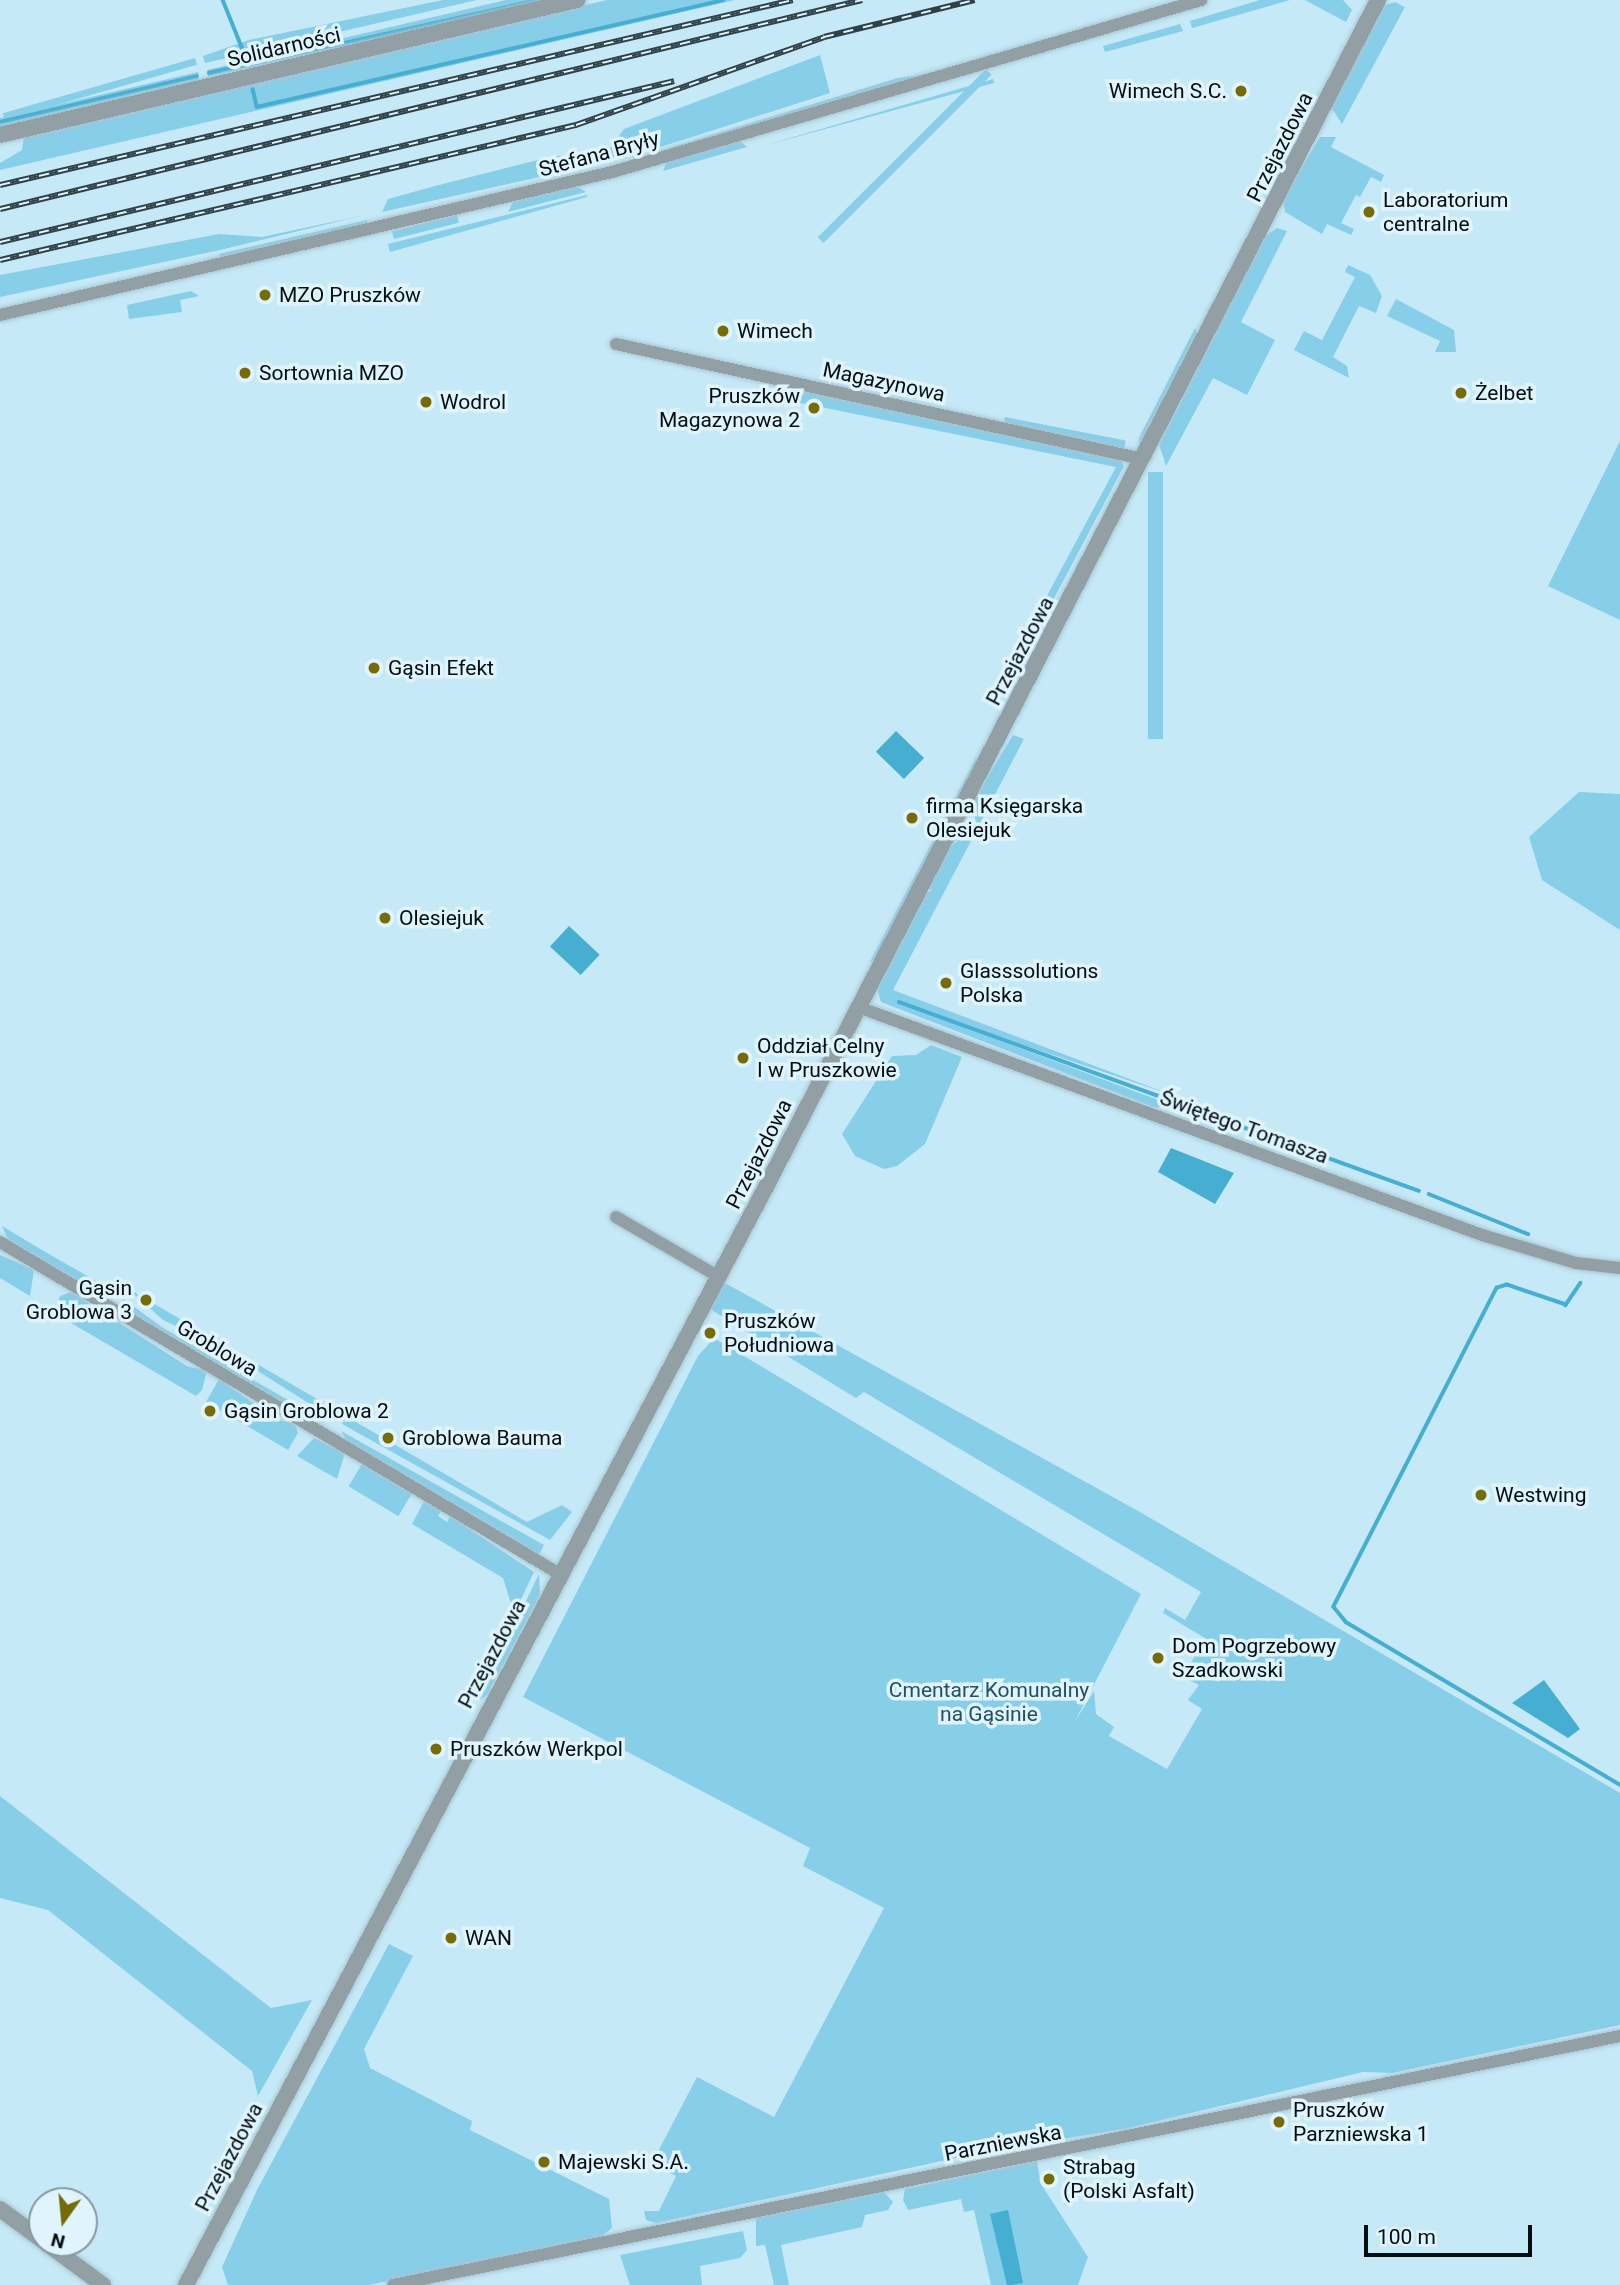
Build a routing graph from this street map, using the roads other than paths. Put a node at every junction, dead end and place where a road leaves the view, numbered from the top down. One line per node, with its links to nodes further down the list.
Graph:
1 (578, 0): 4 (street, Solidarności)
2 (1201, 0): 5 (street, Stefana Bryły)
3 (1372, 2): 7 (street, Przejazdowa)
4 (0, 135)
5 (0, 315)
6 (616, 344): 7 (street, Magazynowa)
7 (1143, 459): 8 (street, Przejazdowa)
8 (858, 1007): 11 (street, Świętego Tomasza); 12 (street, Przejazdowa)
9 (616, 1217): 12 (street)
10 (0, 1242): 13 (street, Groblowa)
11 (1620, 1268)
12 (719, 1277): 13 (street, Przejazdowa)
13 (558, 1573): 19 (street, Przejazdowa)
14 (1620, 2036): 20 (street, Parzniewska)
15 (0, 2209): 16 (street)
16 (28, 2230)
17 (65, 2257): 18 (street)
18 (103, 2285)
19 (186, 2285)
20 (393, 2285)

